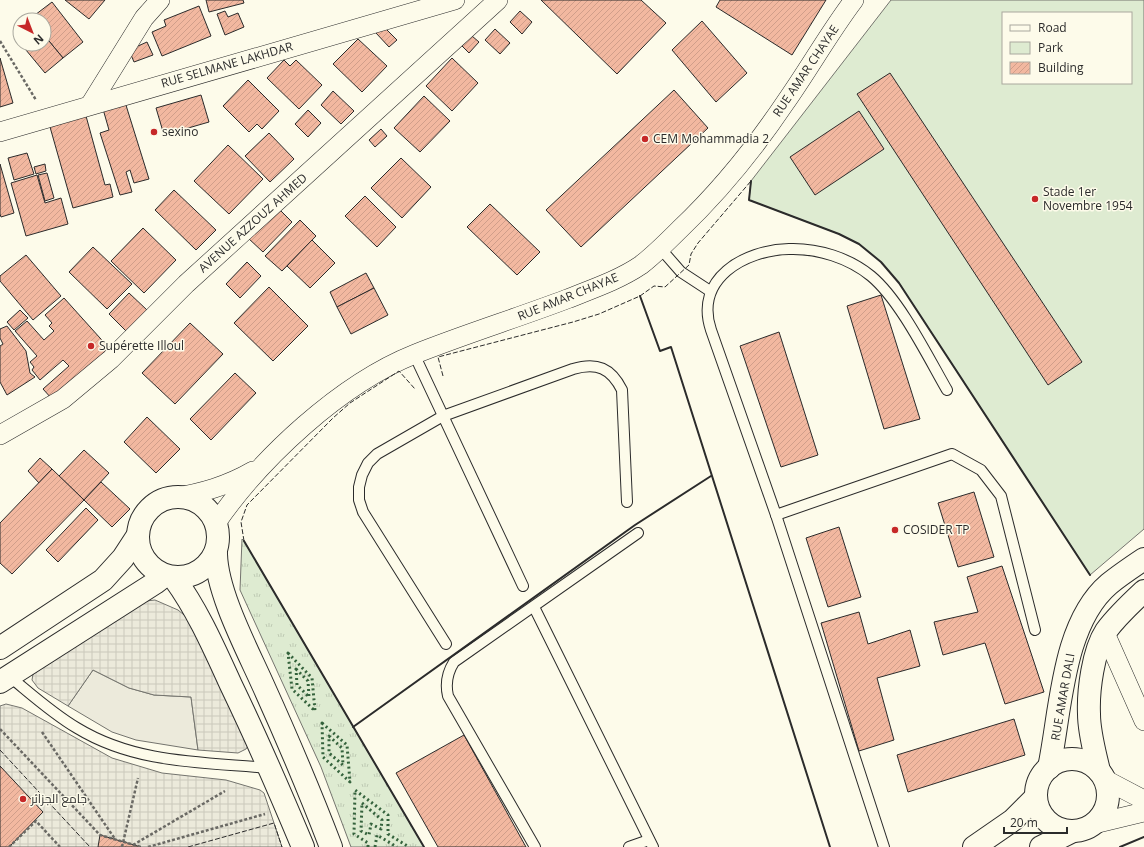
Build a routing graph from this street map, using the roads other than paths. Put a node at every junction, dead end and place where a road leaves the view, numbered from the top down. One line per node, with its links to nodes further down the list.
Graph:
1 (160, 0): 5 (street)
2 (455, 0): 5 (street, RUE SELMANE LAKHDAR)
3 (498, 0): 12 (street, AVENUE AZZOUZ AHMED)
4 (854, 0): 7 (street, RUE AMAR CHAYAE)
5 (90, 105): 6 (street, RUE SELMANE LAKHDAR)
6 (0, 132)
7 (660, 248): 8 (lane); 9 (street, RUE AMAR CHAYAE)
8 (710, 291): 10 (lane); 16 (lane)
9 (414, 354): 11 (lane); 13 (street, RUE AMAR CHAYAE)
10 (947, 390)
11 (443, 416): 15 (lane); 23 (lane); 28 (lane)
12 (0, 436)
13 (266, 463): 14 (street, RUE AMAR CHAYAE); 17 (street, RUE AMAR CHAYAE)
14 (172, 498): 17 (street); 19 (street)
15 (627, 502)
16 (776, 515): 26 (lane); 45 (lane)
17 (216, 523): 20 (street)
18 (638, 533): 25 (lane)
19 (138, 535): 22 (street); 29 (street)
20 (216, 554): 22 (street); 42 (street)
21 (1144, 559): 33 (street, RUE AMAR DALI)
22 (169, 577): 30 (street); 32 (street)
23 (523, 586)
24 (1144, 592): 27 (street, RUE AMAR DALI)
25 (534, 606): 40 (lane); 43 (lane)
26 (1035, 630)
27 (1105, 632): 31 (street); 34 (street, RUE AMAR DALI)
28 (446, 644)
29 (0, 648)
30 (5, 679): 32 (lane)
31 (1144, 721)
32 (270, 768): 41 (street)
33 (1049, 768): 34 (street); 35 (street)
34 (1102, 776): 36 (street); 38 (street)
35 (1036, 797): 39 (street); 46 (street)
36 (1144, 800)
37 (1144, 812): 38 (street)
38 (1094, 824): 39 (street)
39 (1073, 831): 47 (street)
40 (651, 843): 44 (lane)
41 (303, 847)
42 (331, 847)
43 (535, 847)
44 (629, 847)
45 (884, 847)
46 (974, 847)
47 (1041, 847)

